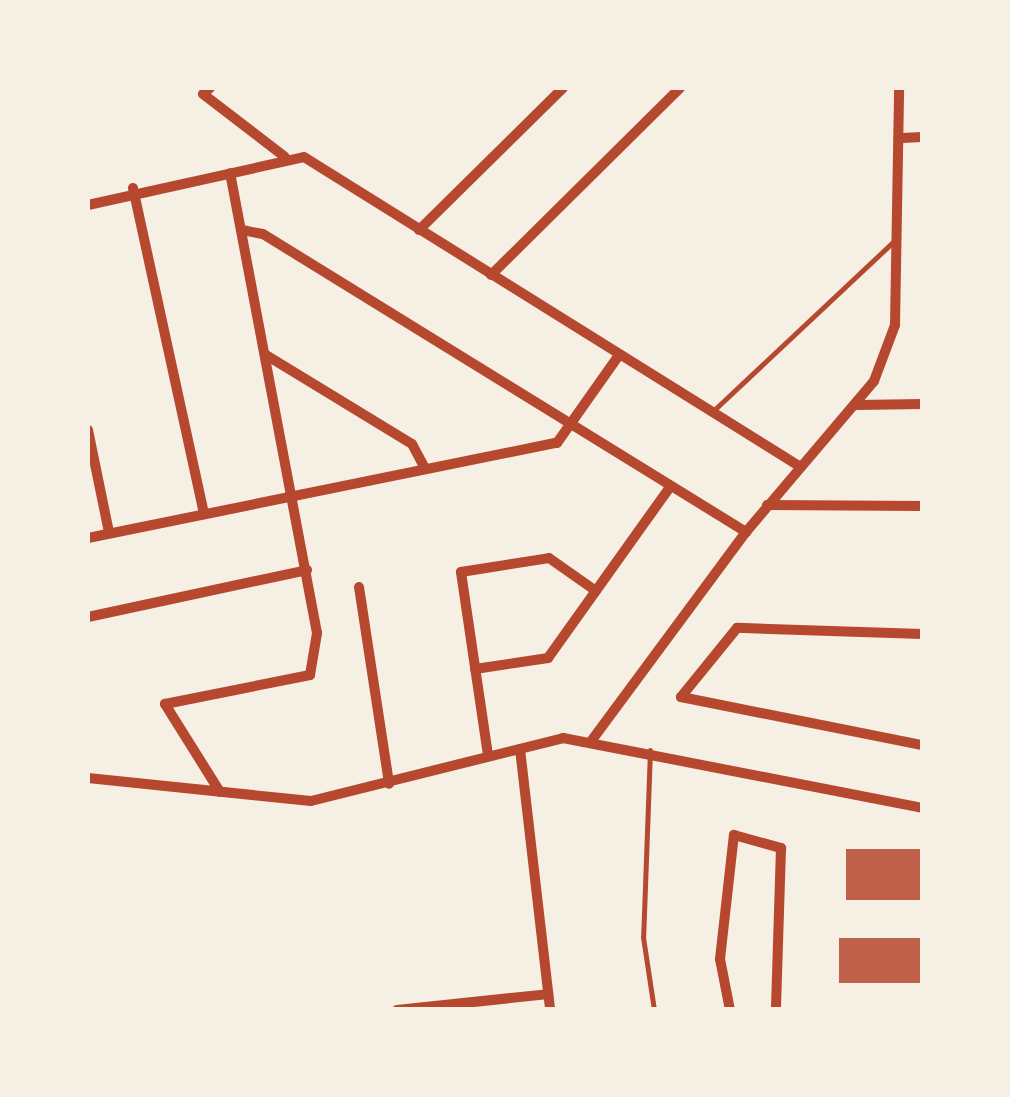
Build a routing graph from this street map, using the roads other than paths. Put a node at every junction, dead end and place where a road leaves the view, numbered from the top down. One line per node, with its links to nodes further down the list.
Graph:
1 (210, 88): 7 (street)
2 (563, 88): 12 (street)
3 (899, 88): 5 (street)
4 (674, 89): 14 (street)
5 (902, 138): 6 (street); 13 (street)
6 (922, 138)
7 (285, 157): 8 (street); 12 (street)
8 (230, 173): 9 (street); 11 (street)
9 (133, 188): 10 (street); 28 (street)
10 (88, 205)
11 (242, 230): 15 (street); 20 (street)
12 (418, 230): 14 (street)
13 (898, 237): 18 (street); 19 (lane)
14 (491, 276): 16 (street)
15 (266, 355): 23 (street); 25 (street)
16 (619, 355): 19 (street); 20 (street)
17 (922, 404): 18 (street)
18 (856, 405): 22 (street)
19 (714, 410): 22 (street)
20 (573, 427): 23 (street); 24 (street)
21 (88, 430): 29 (street)
22 (800, 466): 26 (street)
23 (424, 468): 25 (street)
24 (670, 486): 30 (street); 34 (street)
25 (295, 490): 28 (street); 32 (street)
26 (768, 504): 27 (street); 30 (street)
27 (922, 506)
28 (203, 510): 29 (street)
29 (109, 532): 31 (street)
30 (746, 532): 38 (street)
31 (88, 538)
32 (308, 570): 35 (street); 45 (street)
33 (359, 587): 44 (street)
34 (596, 591): 37 (street); 37 (street)
35 (88, 617)
36 (922, 634): 39 (street)
37 (475, 669): 42 (street)
38 (592, 740): 40 (street); 41 (street)
39 (922, 745)
40 (520, 748): 42 (street); 47 (street)
41 (650, 750): 46 (street); 50 (lane)
42 (488, 755): 44 (street)
43 (88, 778): 45 (street)
44 (389, 784): 45 (street)
45 (220, 792)
46 (922, 808)
47 (548, 994): 48 (street); 49 (street)
48 (397, 1010)
49 (550, 1010)
50 (654, 1010)
51 (730, 1010): 52 (street)
52 (776, 1010)

